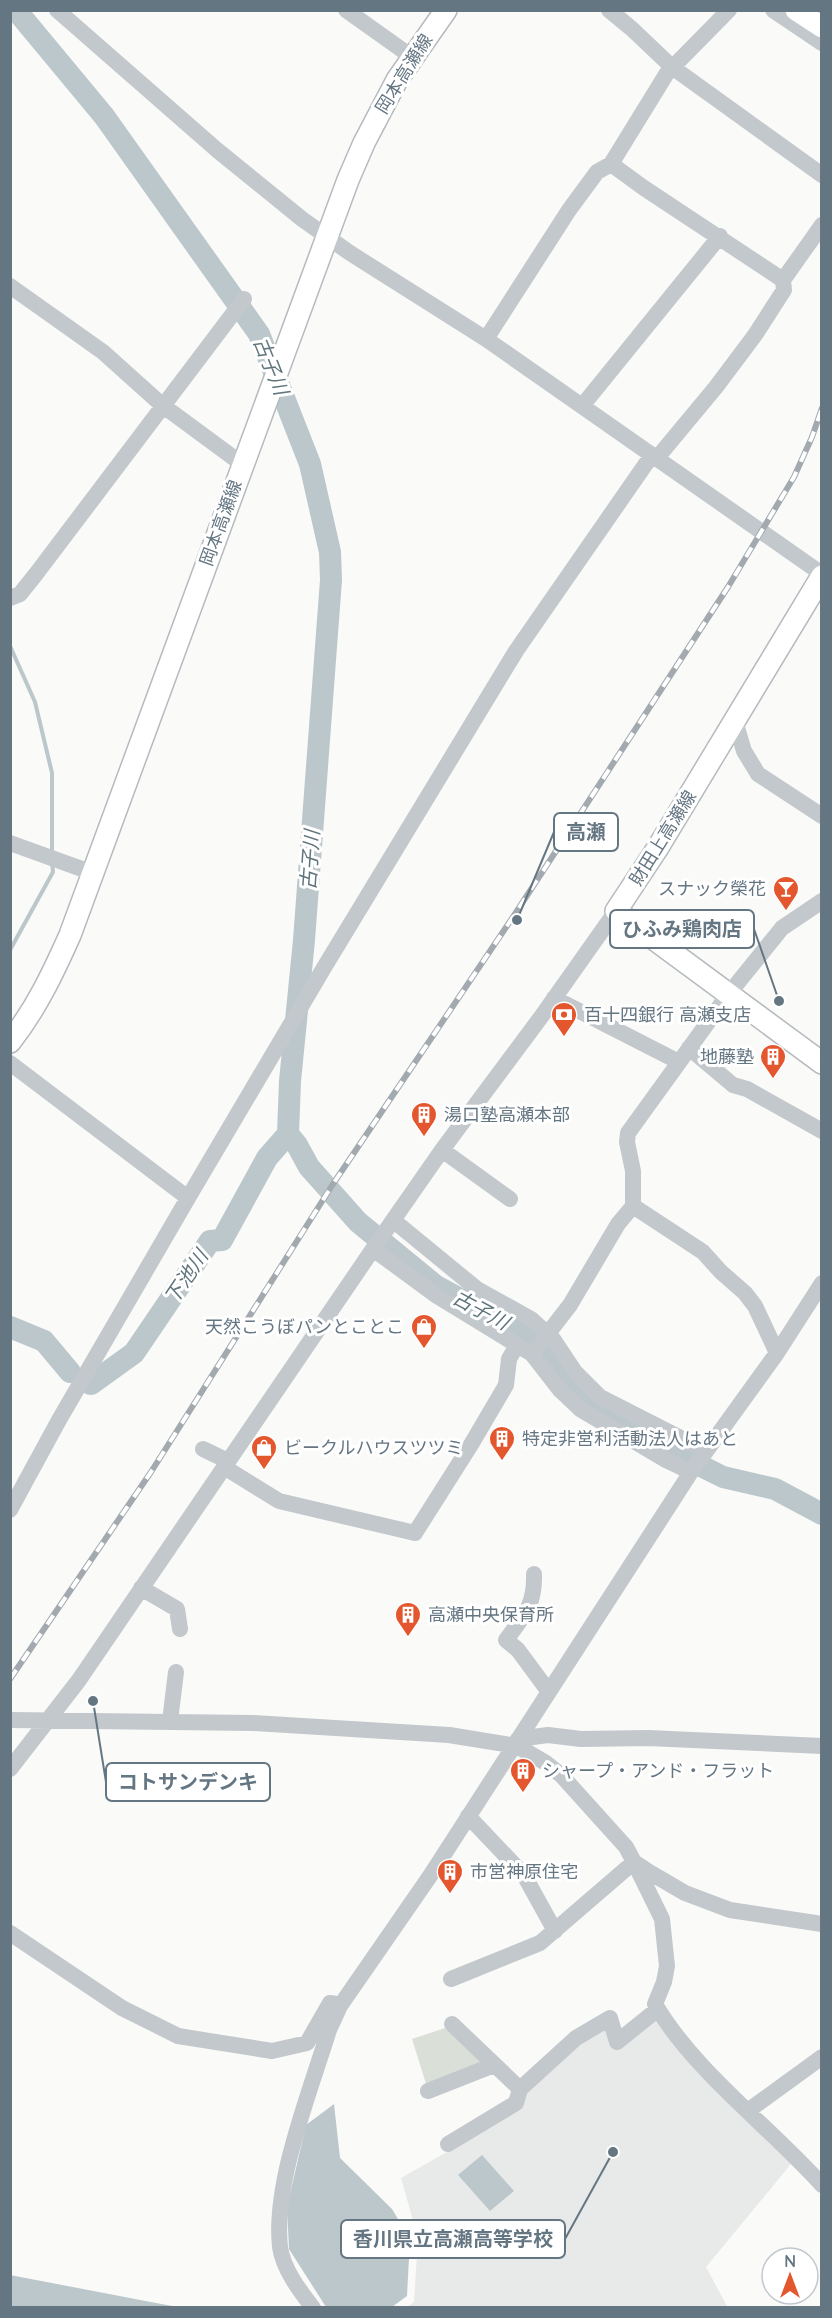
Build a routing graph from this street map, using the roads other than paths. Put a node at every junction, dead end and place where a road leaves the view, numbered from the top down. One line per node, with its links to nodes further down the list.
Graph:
1 (57, 10): 16 (street)
2 (346, 10): 10 (street)
3 (446, 10): 10 (main road, 岡本高瀬線)
4 (609, 10): 11 (street)
5 (729, 10): 11 (street)
6 (772, 10): 9 (street)
7 (796, 10): 8 (main road)
8 (822, 27)
9 (822, 43)
10 (412, 57): 16 (main road, 岡本高瀬線)
11 (672, 67): 12 (street); 13 (street)
12 (611, 164): 15 (street); 20 (street)
13 (822, 175)
14 (822, 225): 17 (street)
15 (720, 236): 17 (street); 22 (street)
16 (327, 237): 20 (street); 24 (main road, 岡本高瀬線)
17 (783, 280): 23 (street)
18 (10, 286): 21 (street)
19 (244, 299): 21 (street)
20 (486, 339): 22 (street)
21 (162, 405): 24 (street); 26 (street)
22 (582, 406): 23 (street)
23 (654, 457): 25 (street); 42 (street)
24 (242, 464): 30 (main road, 岡本高瀬線)
25 (822, 575): 27 (main road, 財田上高瀬線)
26 (10, 598)
27 (735, 721): 28 (street); 32 (main road, 財田上高瀬線)
28 (822, 816)
29 (10, 843): 30 (street)
30 (93, 873): 35 (main road, 岡本高瀬線)
31 (822, 901): 33 (street)
32 (616, 911): 33 (main road); 34 (street)
33 (729, 994): 36 (street); 39 (main road)
34 (554, 998): 37 (street); 41 (street)
35 (10, 1042)
36 (689, 1047): 37 (street); 40 (street)
37 (678, 1062): 44 (street)
38 (10, 1063): 42 (street)
39 (822, 1063)
40 (822, 1131)
41 (442, 1150): 43 (street); 45 (street)
42 (188, 1198): 55 (street)
43 (510, 1199)
44 (633, 1206): 48 (street); 50 (street)
45 (394, 1221): 46 (street); 48 (street)
46 (373, 1249): 49 (street); 53 (street)
47 (822, 1283): 50 (street)
48 (547, 1334): 49 (street); 52 (street)
49 (528, 1349): 53 (street); 54 (street)
50 (777, 1353): 52 (street)
51 (202, 1449): 53 (street)
52 (706, 1451): 54 (street)
53 (226, 1464): 57 (street)
54 (691, 1472): 60 (street)
55 (10, 1510)
56 (534, 1574): 60 (street)
57 (141, 1588): 58 (street); 62 (street)
58 (180, 1629)
59 (176, 1672): 63 (street)
60 (549, 1692): 64 (street)
61 (10, 1720): 62 (street)
62 (47, 1720): 63 (street); 66 (street)
63 (170, 1721): 64 (street)
64 (514, 1746): 65 (street); 67 (street); 68 (street)
65 (822, 1746)
66 (10, 1769)
67 (468, 1816): 70 (street); 73 (street)
68 (634, 1862): 69 (street); 70 (street); 74 (street)
69 (822, 1924)
70 (555, 1931): 72 (street)
71 (10, 1933): 73 (street)
72 (451, 1979)
73 (340, 2006): 83 (street)
74 (658, 2008): 78 (street); 80 (street)
75 (452, 2024): 77 (street)
76 (822, 2057): 80 (street)
77 (494, 2065): 78 (street); 79 (street)
78 (520, 2088): 81 (street)
79 (428, 2091)
80 (749, 2110): 82 (street)
81 (448, 2144)
82 (822, 2185)
83 (313, 2307)

